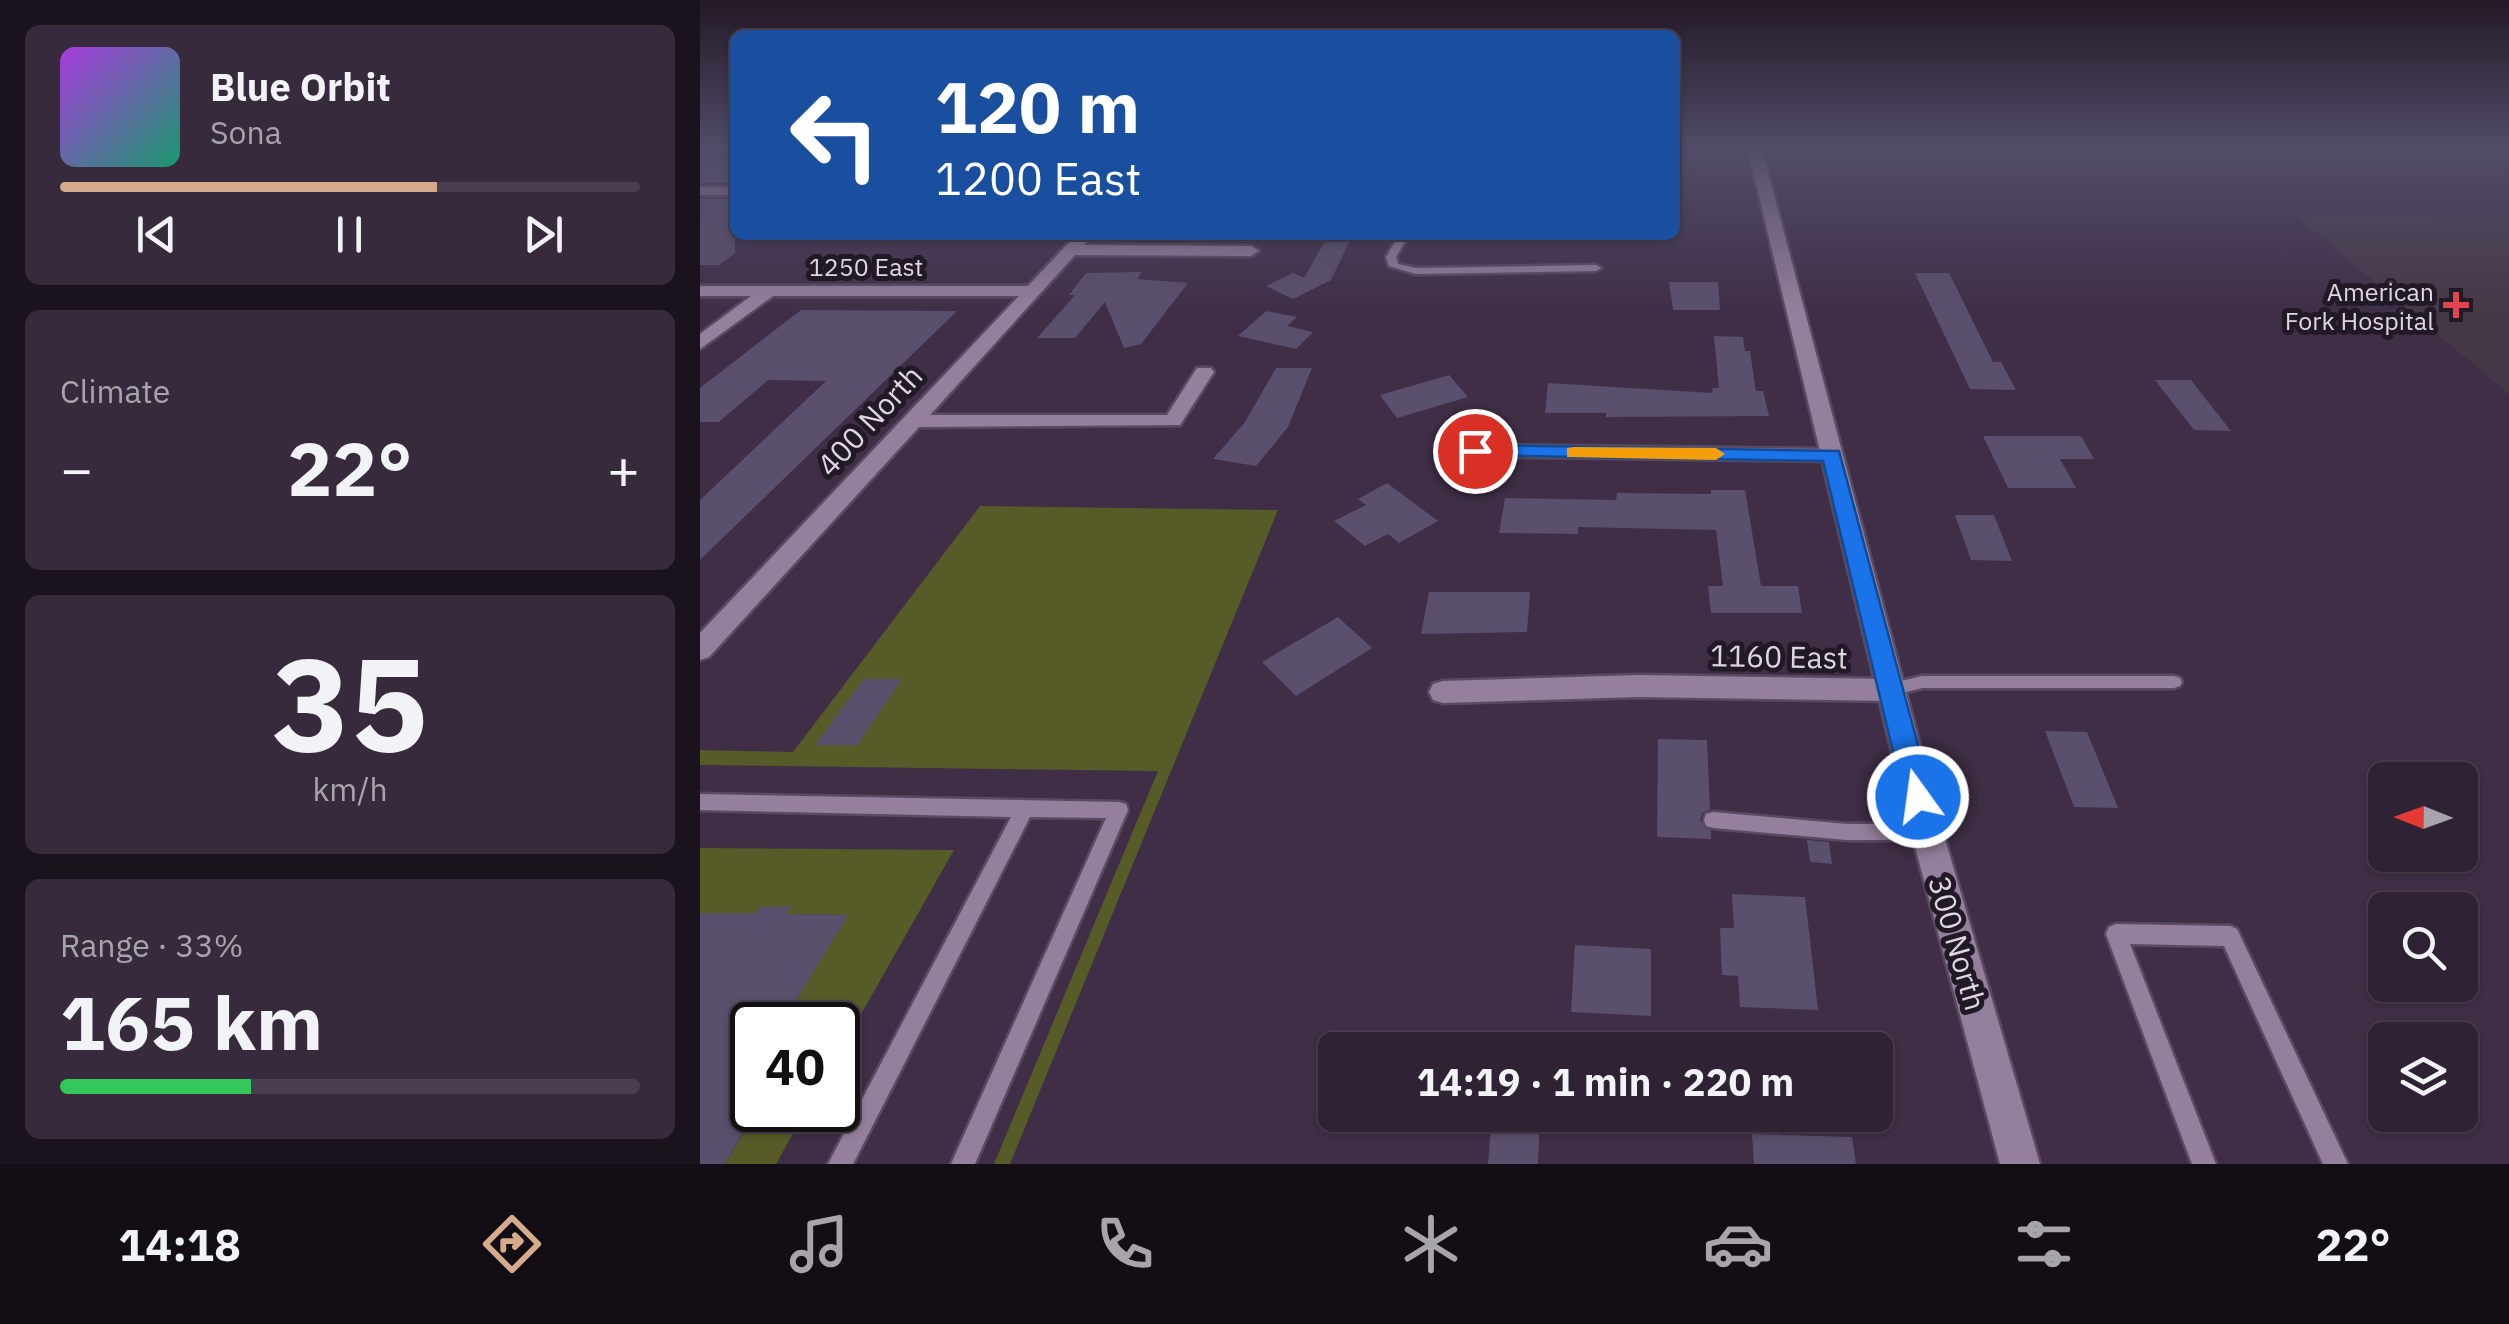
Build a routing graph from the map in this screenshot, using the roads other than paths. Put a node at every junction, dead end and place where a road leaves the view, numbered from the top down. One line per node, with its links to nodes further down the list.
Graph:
1 (1768, 204): 13 (street, 300 North)
2 (1401, 240): 5 (lane)
3 (1078, 243): 4 (street); 7 (street, 400 North)
4 (1250, 250)
5 (1596, 268)
6 (700, 290): 8 (street, 1250 East)
7 (1032, 290): 8 (street, 1250 East); 11 (street, 400 North)
8 (770, 291): 9 (street)
9 (700, 343)
10 (1204, 372): 11 (street)
11 (908, 421): 14 (street, 400 North)
12 (1475, 451): 13 (street)
13 (1832, 455): 16 (street, 300 North)
14 (700, 650)
15 (2174, 682): 16 (lane, 1160 East)
16 (1891, 690): 17 (street, 1160 East); 21 (street, 300 North)
17 (1443, 692)
18 (700, 802): 19 (lane)
19 (1025, 808): 22 (lane); 23 (lane)
20 (1713, 820): 21 (lane)
21 (1927, 832): 24 (street, 300 North)
22 (840, 1164)
23 (963, 1164)
24 (2020, 1164)
25 (2204, 1164): 26 (lane)
26 (2336, 1164)

